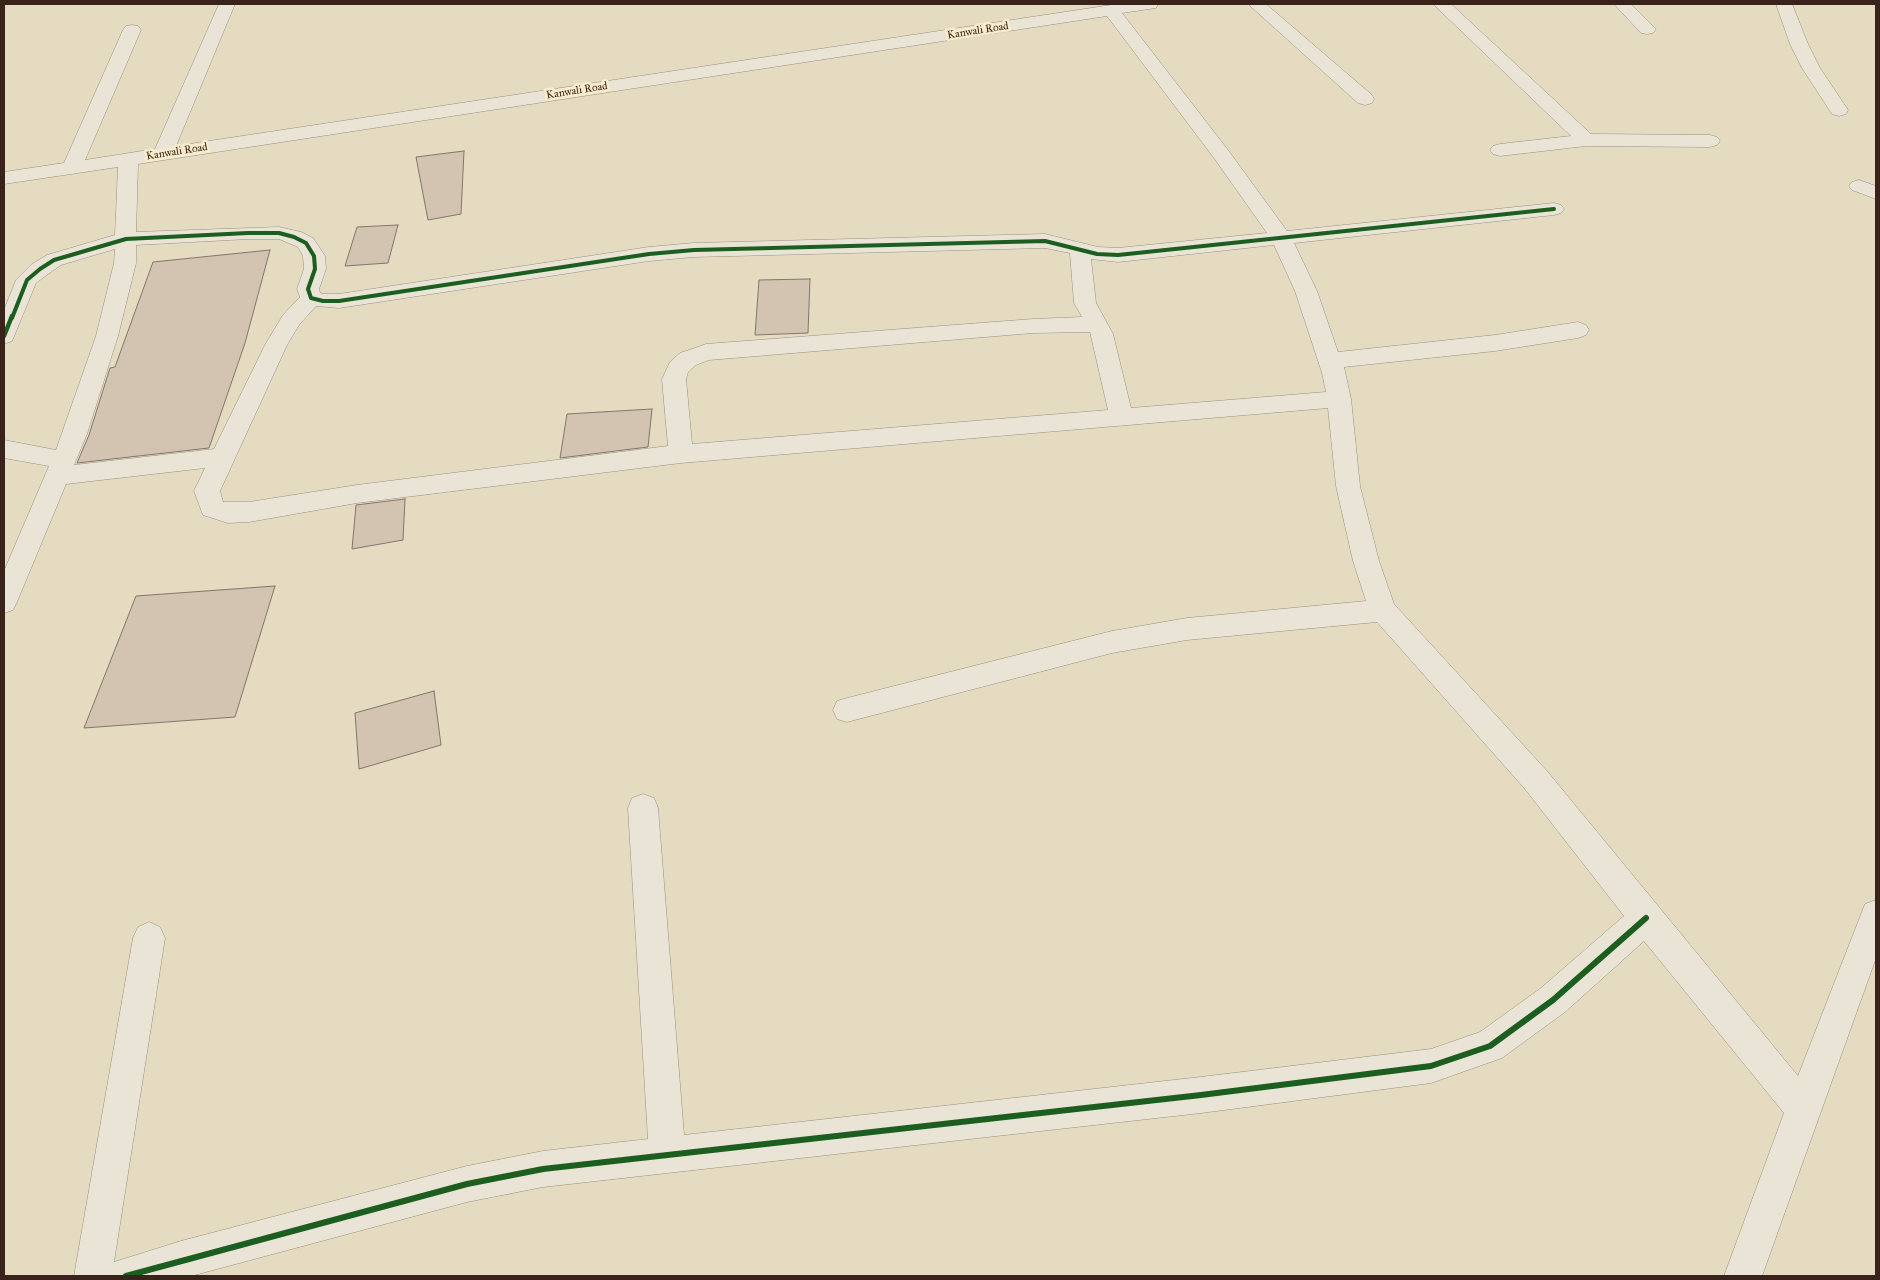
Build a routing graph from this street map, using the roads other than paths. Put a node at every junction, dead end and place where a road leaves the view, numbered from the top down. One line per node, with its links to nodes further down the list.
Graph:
1 (227, 4): 15 (street)
2 (1150, 4): 7 (street, Kanwali Road)
3 (1256, 4): 10 (street)
4 (1441, 4): 12 (street)
5 (1622, 4): 8 (street)
6 (1784, 4): 11 (street)
7 (1111, 10): 15 (street, Kanwali Road); 20 (street)
8 (1647, 29)
9 (132, 30): 17 (street)
10 (1365, 99)
11 (1839, 110)
12 (1586, 140): 13 (street); 14 (street)
13 (1710, 141)
14 (1500, 150)
15 (163, 154): 16 (street, Kanwali Road)
16 (128, 160): 17 (street, Kanwali Road); 21 (street)
17 (72, 168): 18 (street, Kanwali Road)
18 (4, 178)
19 (1554, 209): 20 (street)
20 (1281, 237): 22 (street); 27 (street)
21 (126, 239): 23 (street); 26 (street); 33 (street)
22 (1080, 250): 23 (street); 24 (street)
23 (312, 298): 32 (street)
24 (1096, 324): 29 (street); 31 (street)
25 (1578, 330): 27 (street)
26 (4, 336)
27 (1330, 361): 28 (street)
28 (1339, 399): 29 (street); 35 (street)
29 (1122, 418): 31 (street)
30 (4, 449): 33 (street)
31 (681, 454): 32 (street)
32 (222, 457): 33 (street)
33 (60, 468): 34 (street)
34 (4, 602)
35 (1383, 610): 36 (street); 38 (street)
36 (847, 710)
37 (643, 808): 42 (street)
38 (1646, 918): 41 (street); 42 (street)
39 (1875, 926): 41 (street)
40 (149, 938): 43 (street)
41 (1803, 1109): 45 (street)
42 (667, 1155): 44 (street)
43 (93, 1276)
44 (126, 1276)
45 (1743, 1276)

